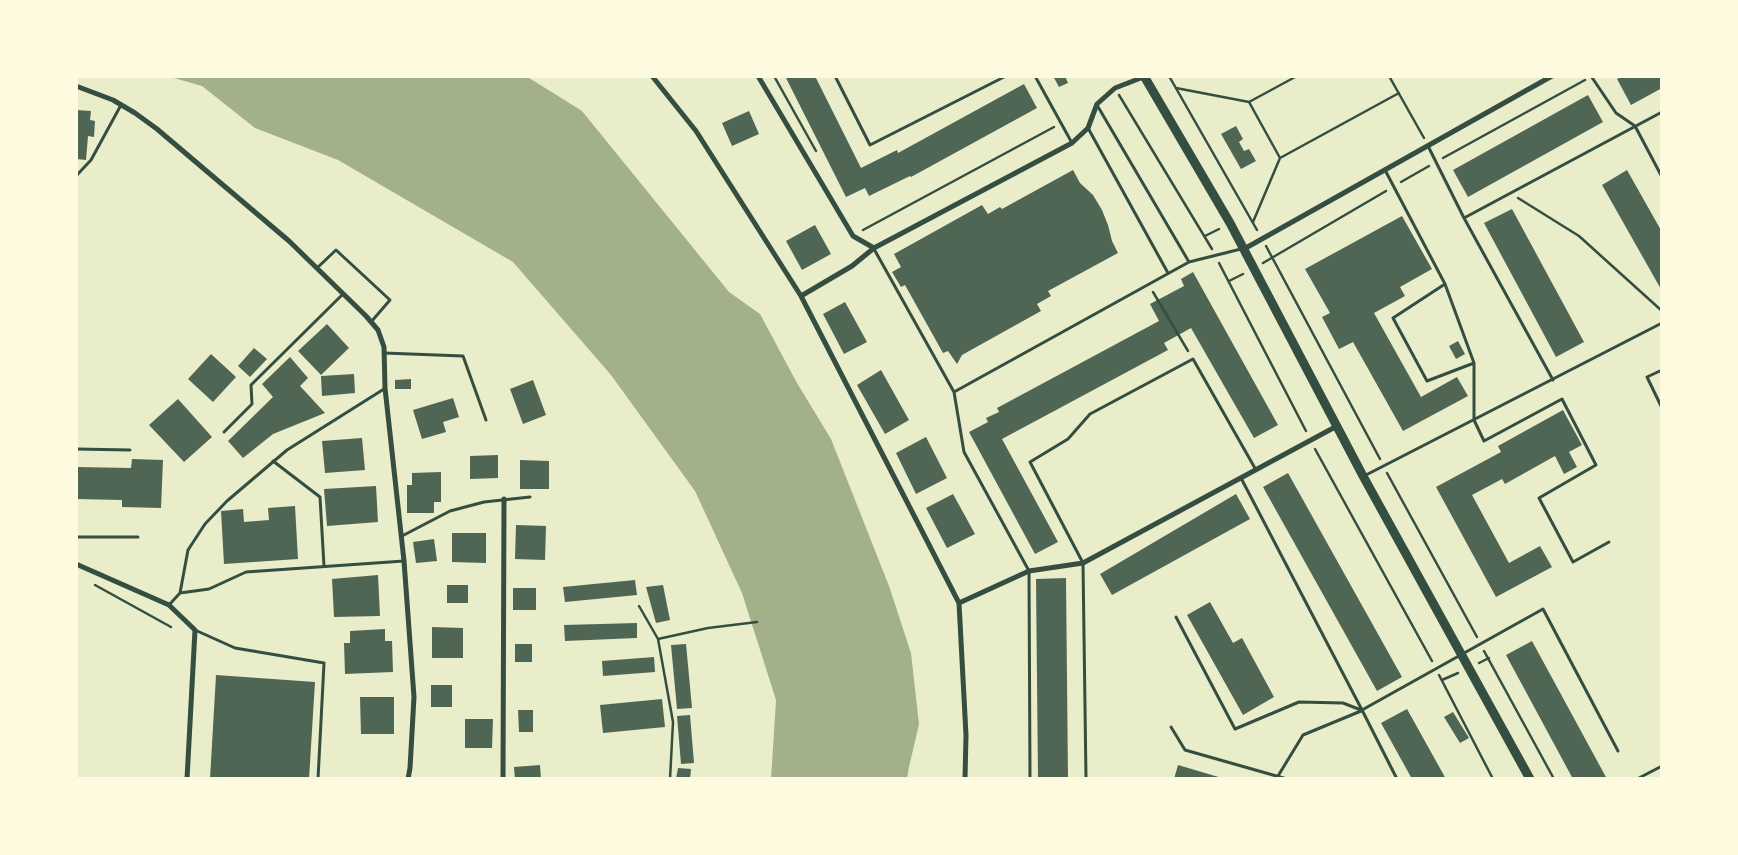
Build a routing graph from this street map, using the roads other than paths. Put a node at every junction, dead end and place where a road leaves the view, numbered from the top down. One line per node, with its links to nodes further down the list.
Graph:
1 (652, 76): 29 (street)
2 (766, 76): 9 (lane)
3 (835, 76): 4 (lane)
4 (1006, 76)
5 (1035, 76): 16 (lane)
6 (1145, 76): 11 (street); 23 (street)
7 (1552, 76): 17 (street)
8 (1591, 76): 14 (lane)
9 (759, 78): 22 (street)
10 (76, 86): 12 (street)
11 (1097, 104): 15 (street); 24 (lane)
12 (121, 105): 19 (lane); 25 (street)
13 (1662, 112): 14 (lane)
14 (1635, 126): 20 (lane); 21 (lane)
15 (1088, 128): 16 (street); 26 (lane)
16 (1072, 143): 22 (street)
17 (1428, 146): 18 (street); 21 (lane)
18 (1385, 169): 23 (street); 27 (lane)
19 (76, 176)
20 (1662, 177)
21 (1464, 218): 35 (lane)
22 (874, 248): 29 (street); 37 (lane)
23 (1244, 248): 24 (lane); 41 (street)
24 (1189, 262): 26 (lane)
25 (317, 268): 28 (street); 30 (lane)
26 (1168, 273): 37 (lane)
27 (1444, 284): 33 (lane); 33 (lane)
28 (343, 294): 30 (street); 42 (lane)
29 (801, 296): 61 (street)
30 (371, 322): 32 (street)
31 (1662, 323): 35 (lane)
32 (384, 353): 36 (street); 39 (lane)
33 (1474, 363): 40 (lane)
34 (1662, 370): 38 (lane)
35 (1553, 380): 40 (lane)
36 (385, 388): 45 (lane); 51 (street)
37 (954, 392): 59 (lane)
38 (1662, 408)
39 (486, 420)
40 (1474, 420): 47 (lane); 54 (lane)
41 (1337, 426): 46 (street); 47 (street)
42 (224, 432)
43 (76, 449): 44 (lane)
44 (130, 450)
45 (273, 462): 58 (lane); 60 (lane)
46 (1256, 470): 48 (street); 56 (lane)
47 (1364, 476): 65 (street)
48 (1241, 478): 56 (street); 66 (lane)
49 (530, 497): 50 (lane)
50 (504, 499): 51 (lane); 74 (street)
51 (402, 536): 55 (street)
52 (76, 537): 53 (lane)
53 (138, 537)
54 (1609, 542)
55 (404, 561): 58 (lane); 73 (street)
56 (1083, 563): 59 (street); 77 (lane)
57 (76, 564): 62 (street)
58 (324, 566): 60 (lane)
59 (1029, 571): 61 (street); 76 (lane)
60 (180, 593): 62 (lane)
61 (959, 603): 75 (street)
62 (169, 605): 64 (street)
63 (1176, 617): 66 (lane)
64 (195, 630): 71 (street); 72 (lane)
65 (1461, 654): 66 (lane); 68 (lane); 80 (street)
66 (1362, 710): 70 (lane); 79 (lane)
67 (1171, 727): 70 (lane)
68 (1618, 752)
69 (1662, 766): 81 (lane)
70 (1278, 776): 78 (lane)
71 (187, 779)
72 (318, 779)
73 (408, 779)
74 (503, 779)
75 (964, 779)
76 (1030, 779)
77 (1086, 779)
78 (1287, 779)
79 (1398, 779)
80 (1530, 779)
81 (1637, 779)

